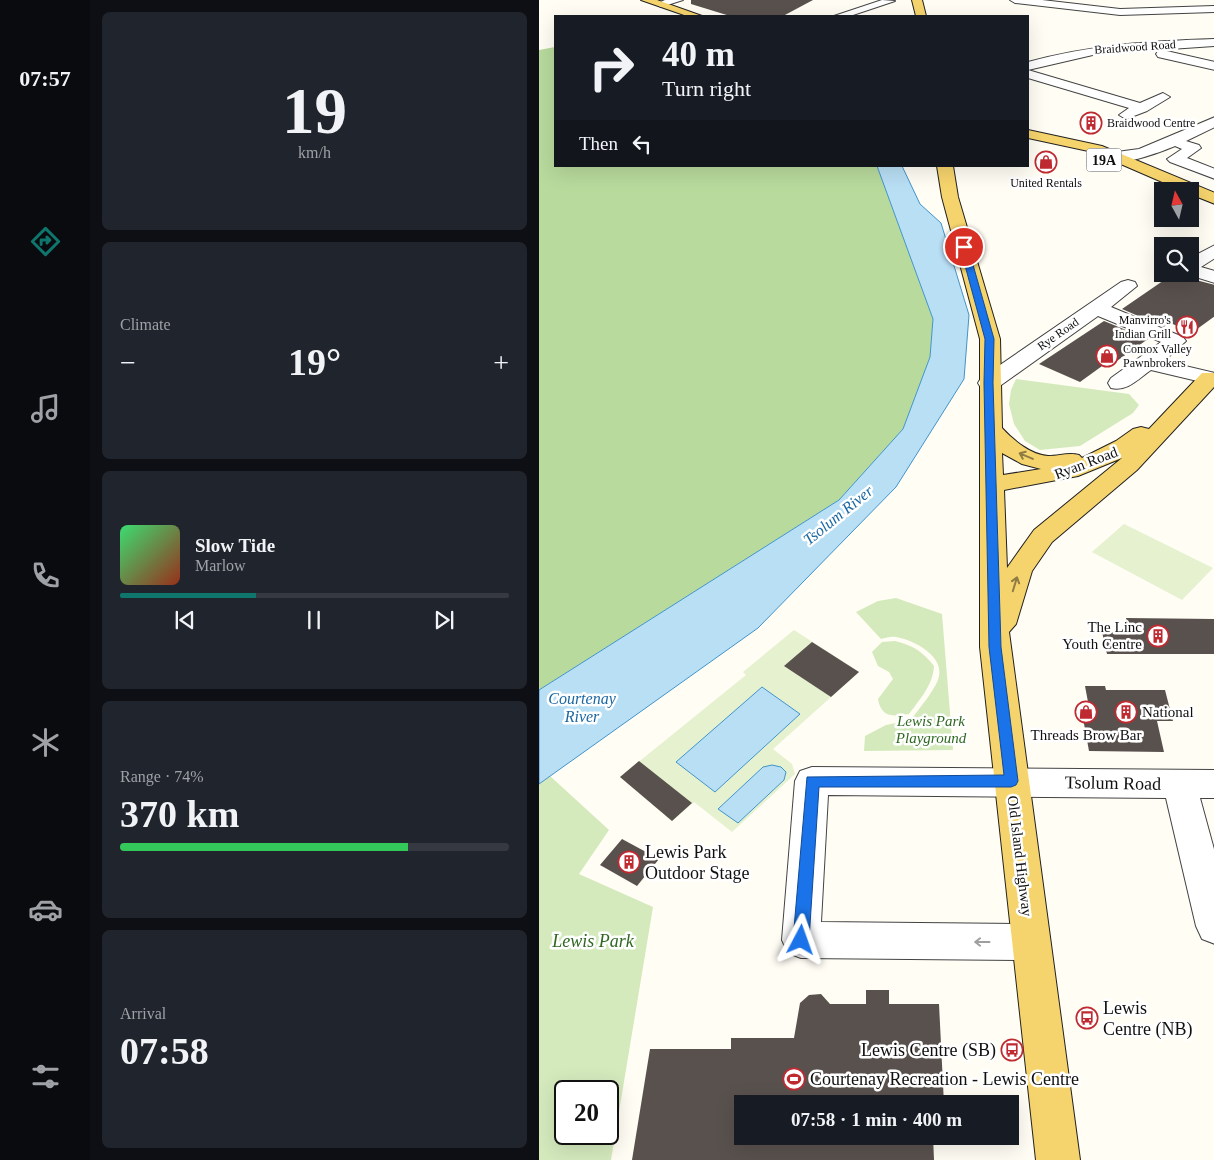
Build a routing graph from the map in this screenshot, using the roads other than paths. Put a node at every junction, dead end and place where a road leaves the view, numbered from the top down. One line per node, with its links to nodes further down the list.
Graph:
1 (646, 0): 7 (main road)
2 (678, 0): 7 (street)
3 (917, 0): 12 (main road)
4 (1015, 0): 9 (street)
5 (1170, 0): 9 (street)
6 (890, 1): 11 (street)
7 (661, 4): 10 (main road)
8 (1214, 10): 9 (street)
9 (1182, 11)
10 (694, 15)
11 (842, 15)
12 (921, 15)
13 (1214, 42): 15 (street, Braidwood Road)
14 (1115, 55): 15 (street); 16 (street); 19 (street)
15 (1057, 57): 18 (street, Braidwood Road)
16 (1133, 59)
17 (1151, 63): 21 (street)
18 (1029, 66)
19 (1214, 66)
20 (1029, 74): 23 (street)
21 (1214, 78)
22 (1163, 97): 23 (street)
23 (1142, 108): 24 (street)
24 (1120, 118)
25 (1214, 121): 27 (street)
26 (1031, 135): 29 (main road, 19A)
27 (1172, 142): 28 (street); 32 (street)
28 (1157, 146): 29 (street); 30 (street); 33 (street)
29 (1100, 154): 30 (street); 34 (main road, 19A)
30 (1122, 158): 33 (main road, 19A)
31 (945, 167): 46 (main road, Old Island Highway)
32 (1214, 175)
33 (1164, 176): 35 (main road, 19A)
34 (1158, 182)
35 (1214, 199)
36 (1199, 202): 37 (main road)
37 (1214, 209)
38 (1214, 250): 39 (street)
39 (1199, 261)
40 (1199, 271): 41 (street)
41 (1214, 278)
42 (1128, 286): 43 (street, Rye Road)
43 (1097, 308): 44 (street); 46 (street, Rye Road)
44 (1149, 362): 45 (street); 47 (street)
45 (1212, 376): 49 (main road, Ryan Road); 51 (main road, one-way to 45)
46 (989, 383): 48 (main road, Old Island Highway)
47 (1119, 383)
48 (990, 430): 49 (main road, one-way to 48); 50 (main road, Old Island Highway)
49 (1124, 448): 50 (main road, Ryan Road)
50 (991, 484): 51 (main road, Old Island Highway)
51 (995, 647): 52 (main road, Old Island Highway)
52 (1011, 781): 53 (street, Tsolum Road); 56 (main road, Old Island Highway); 56 (street, Tsolum Road, one-way to 52)
53 (1179, 784): 54 (street, Tsolum Road); 55 (street)
54 (1214, 784)
55 (1214, 926)
56 (1031, 942): 57 (main road, Old Island Highway)
57 (1059, 1160)

